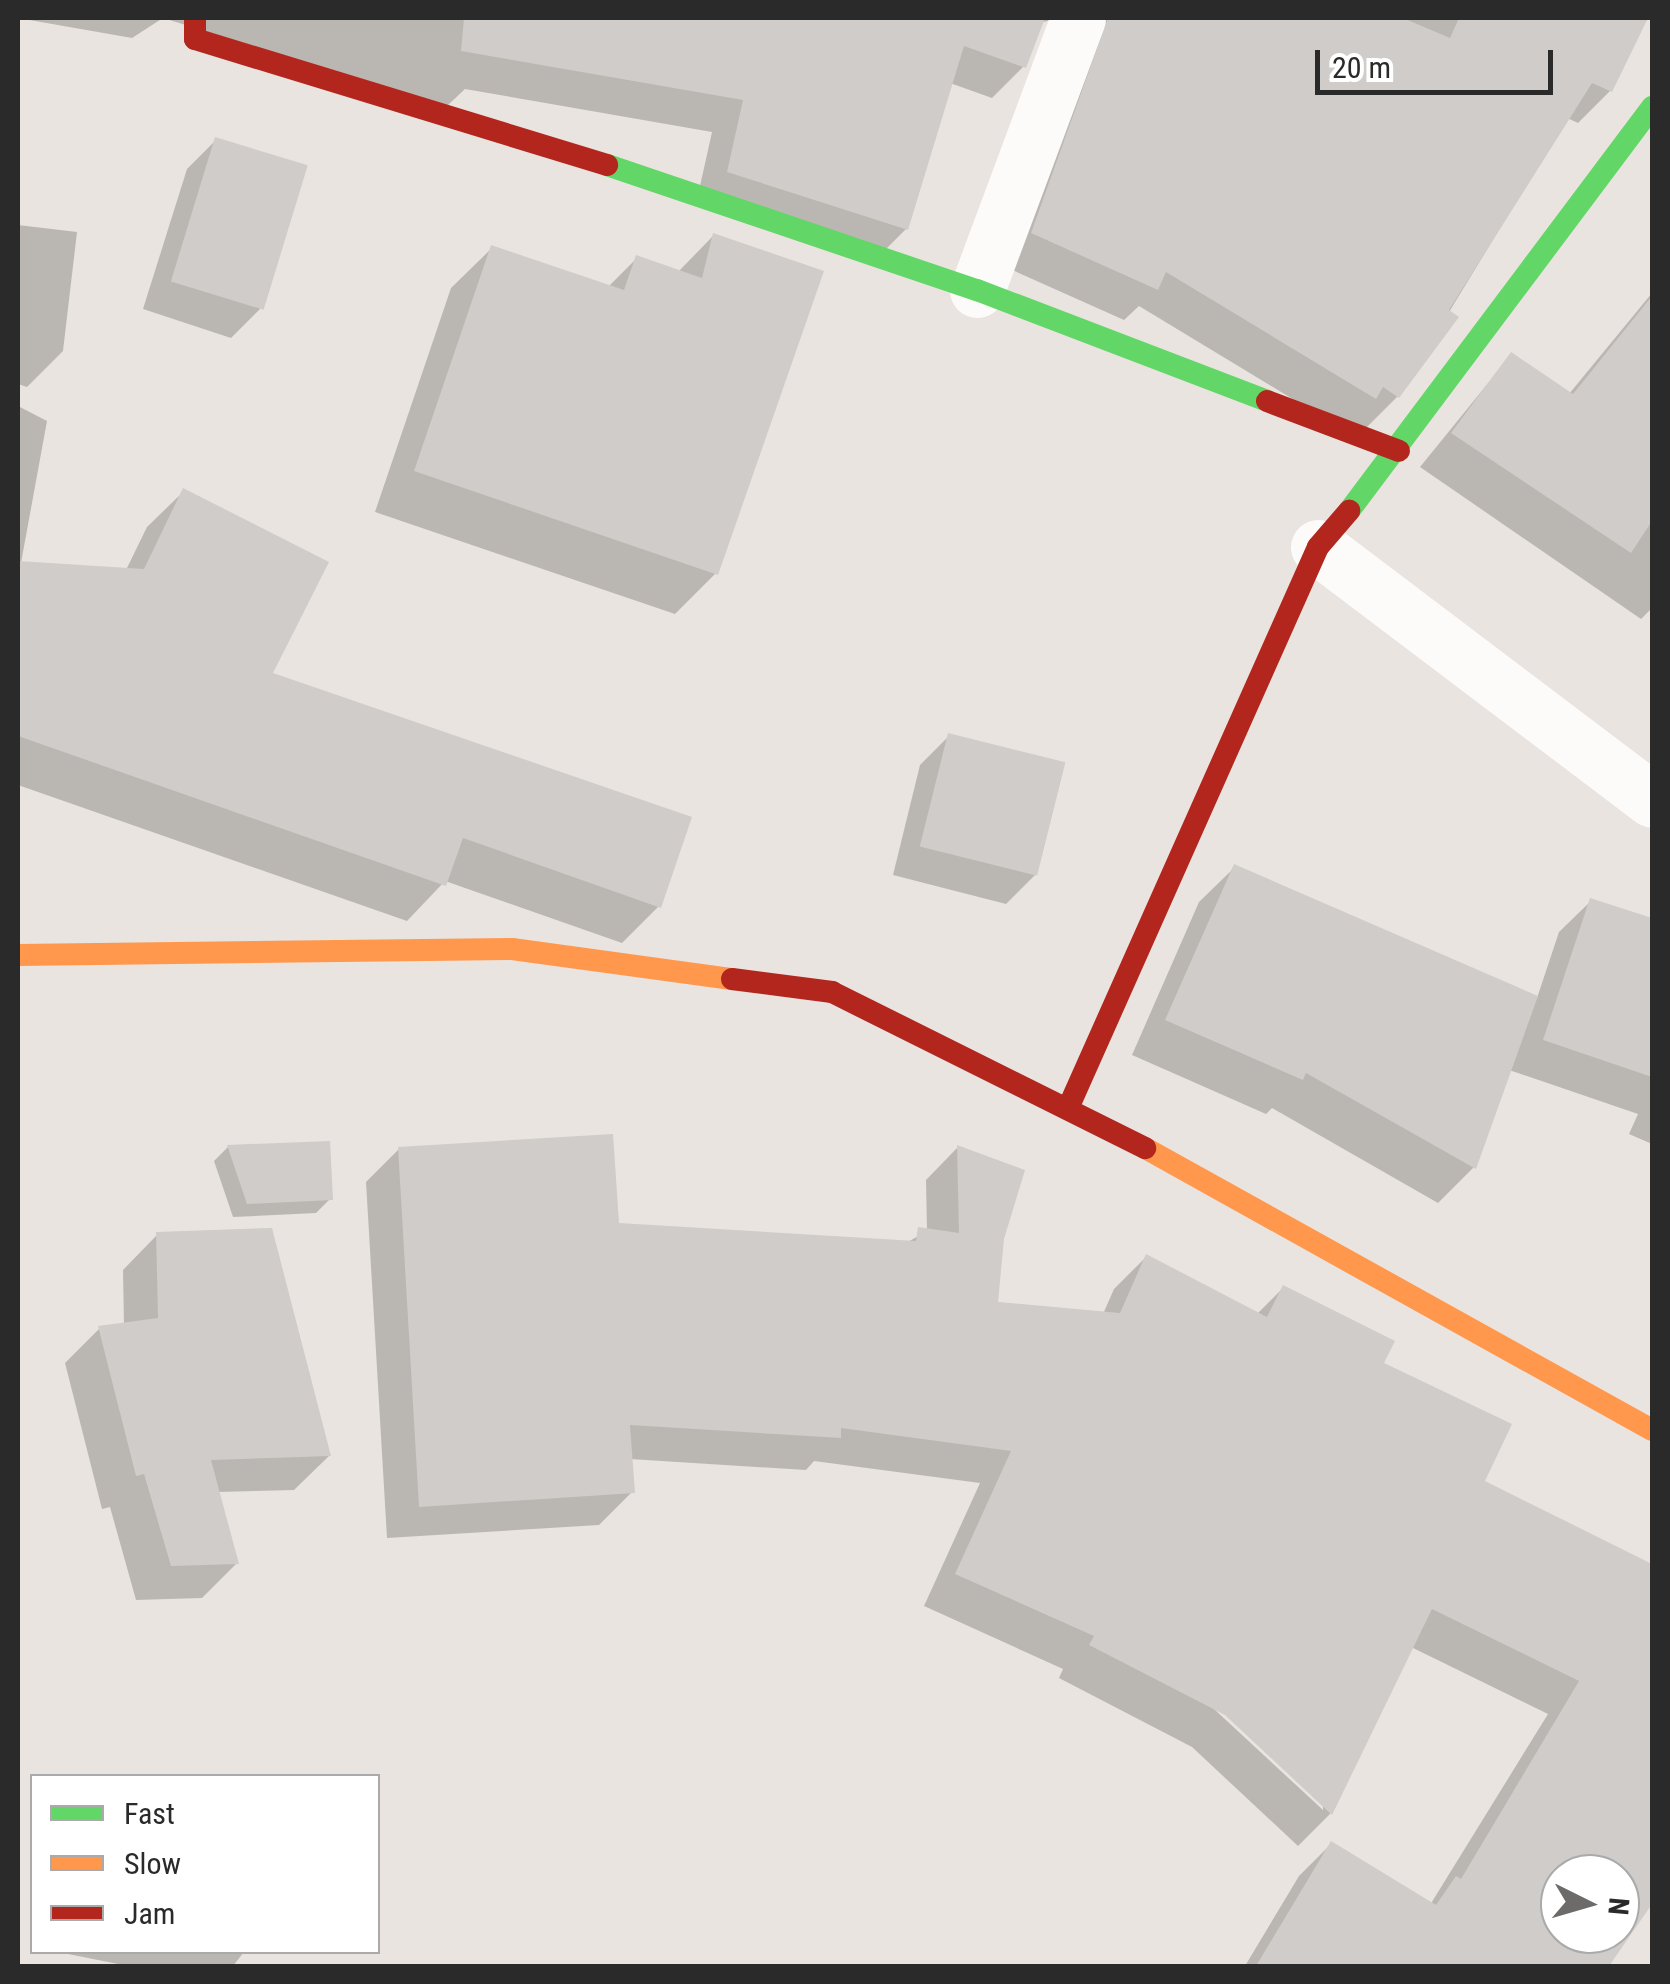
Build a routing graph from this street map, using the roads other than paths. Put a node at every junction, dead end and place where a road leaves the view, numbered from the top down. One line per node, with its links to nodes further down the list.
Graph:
1 (196, 18): 4 (street)
2 (1078, 18): 4 (street)
3 (1652, 106): 5 (street)
4 (976, 290): 5 (street)
5 (1399, 451): 6 (street)
6 (1318, 546): 7 (street); 9 (street)
7 (1652, 800)
8 (18, 956): 9 (street)
9 (1070, 1106): 10 (street)
10 (1652, 1430)

